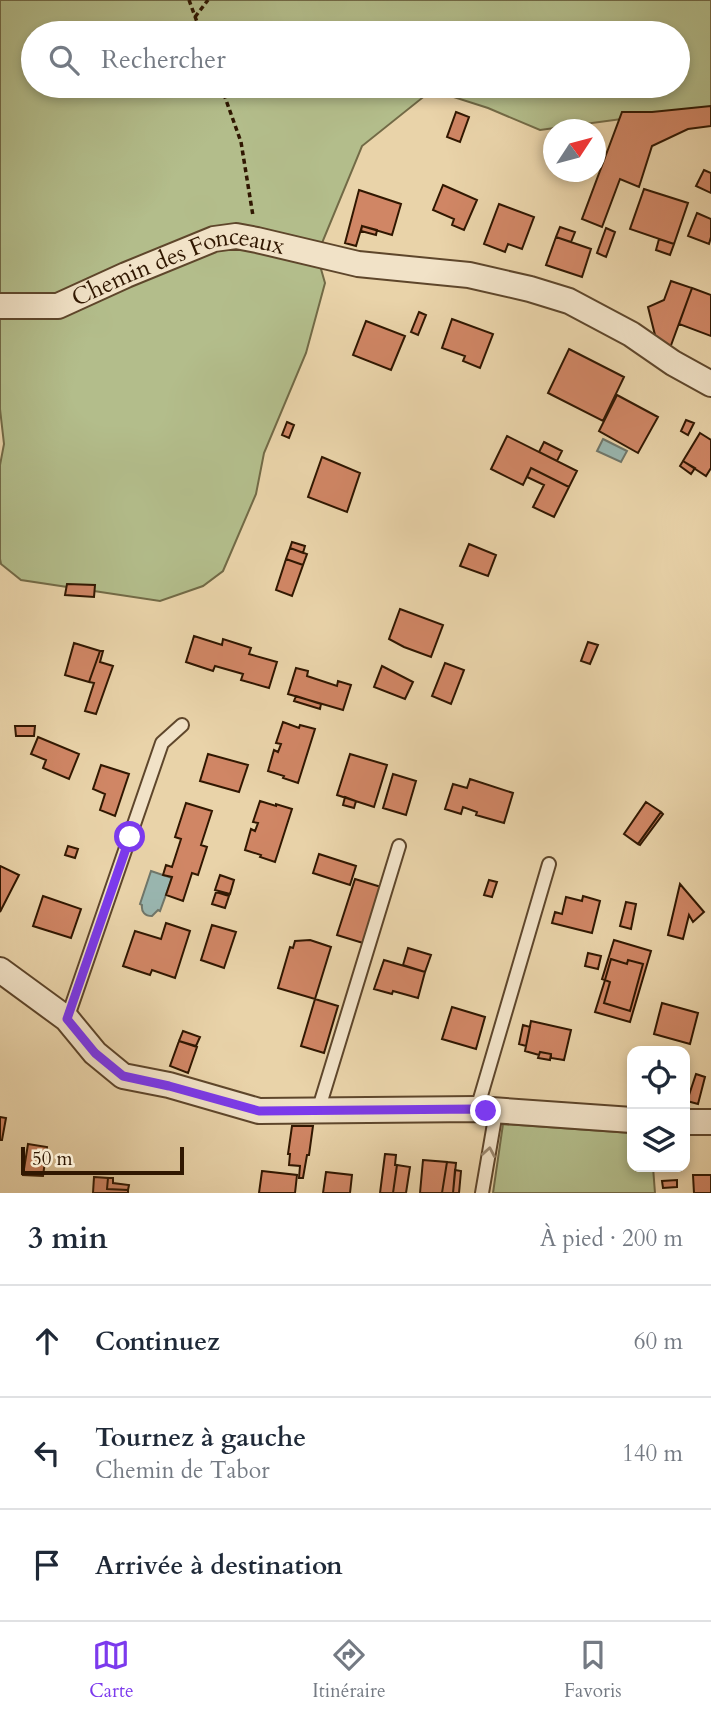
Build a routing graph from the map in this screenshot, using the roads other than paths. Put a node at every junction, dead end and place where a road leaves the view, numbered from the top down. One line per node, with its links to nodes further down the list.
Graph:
1 (0, 306): 2 (street, Chemin des Fonceaux)
2 (711, 384)
3 (182, 725): 7 (lane)
4 (399, 846): 9 (lane)
5 (548, 864): 8 (lane)
6 (0, 970): 7 (street)
7 (67, 1019): 9 (street)
8 (486, 1110): 9 (street); 10 (street); 13 (lane, one-way to 8)
9 (318, 1111)
10 (627, 1119)
11 (690, 1122): 12 (street)
12 (711, 1122)
13 (482, 1193)

